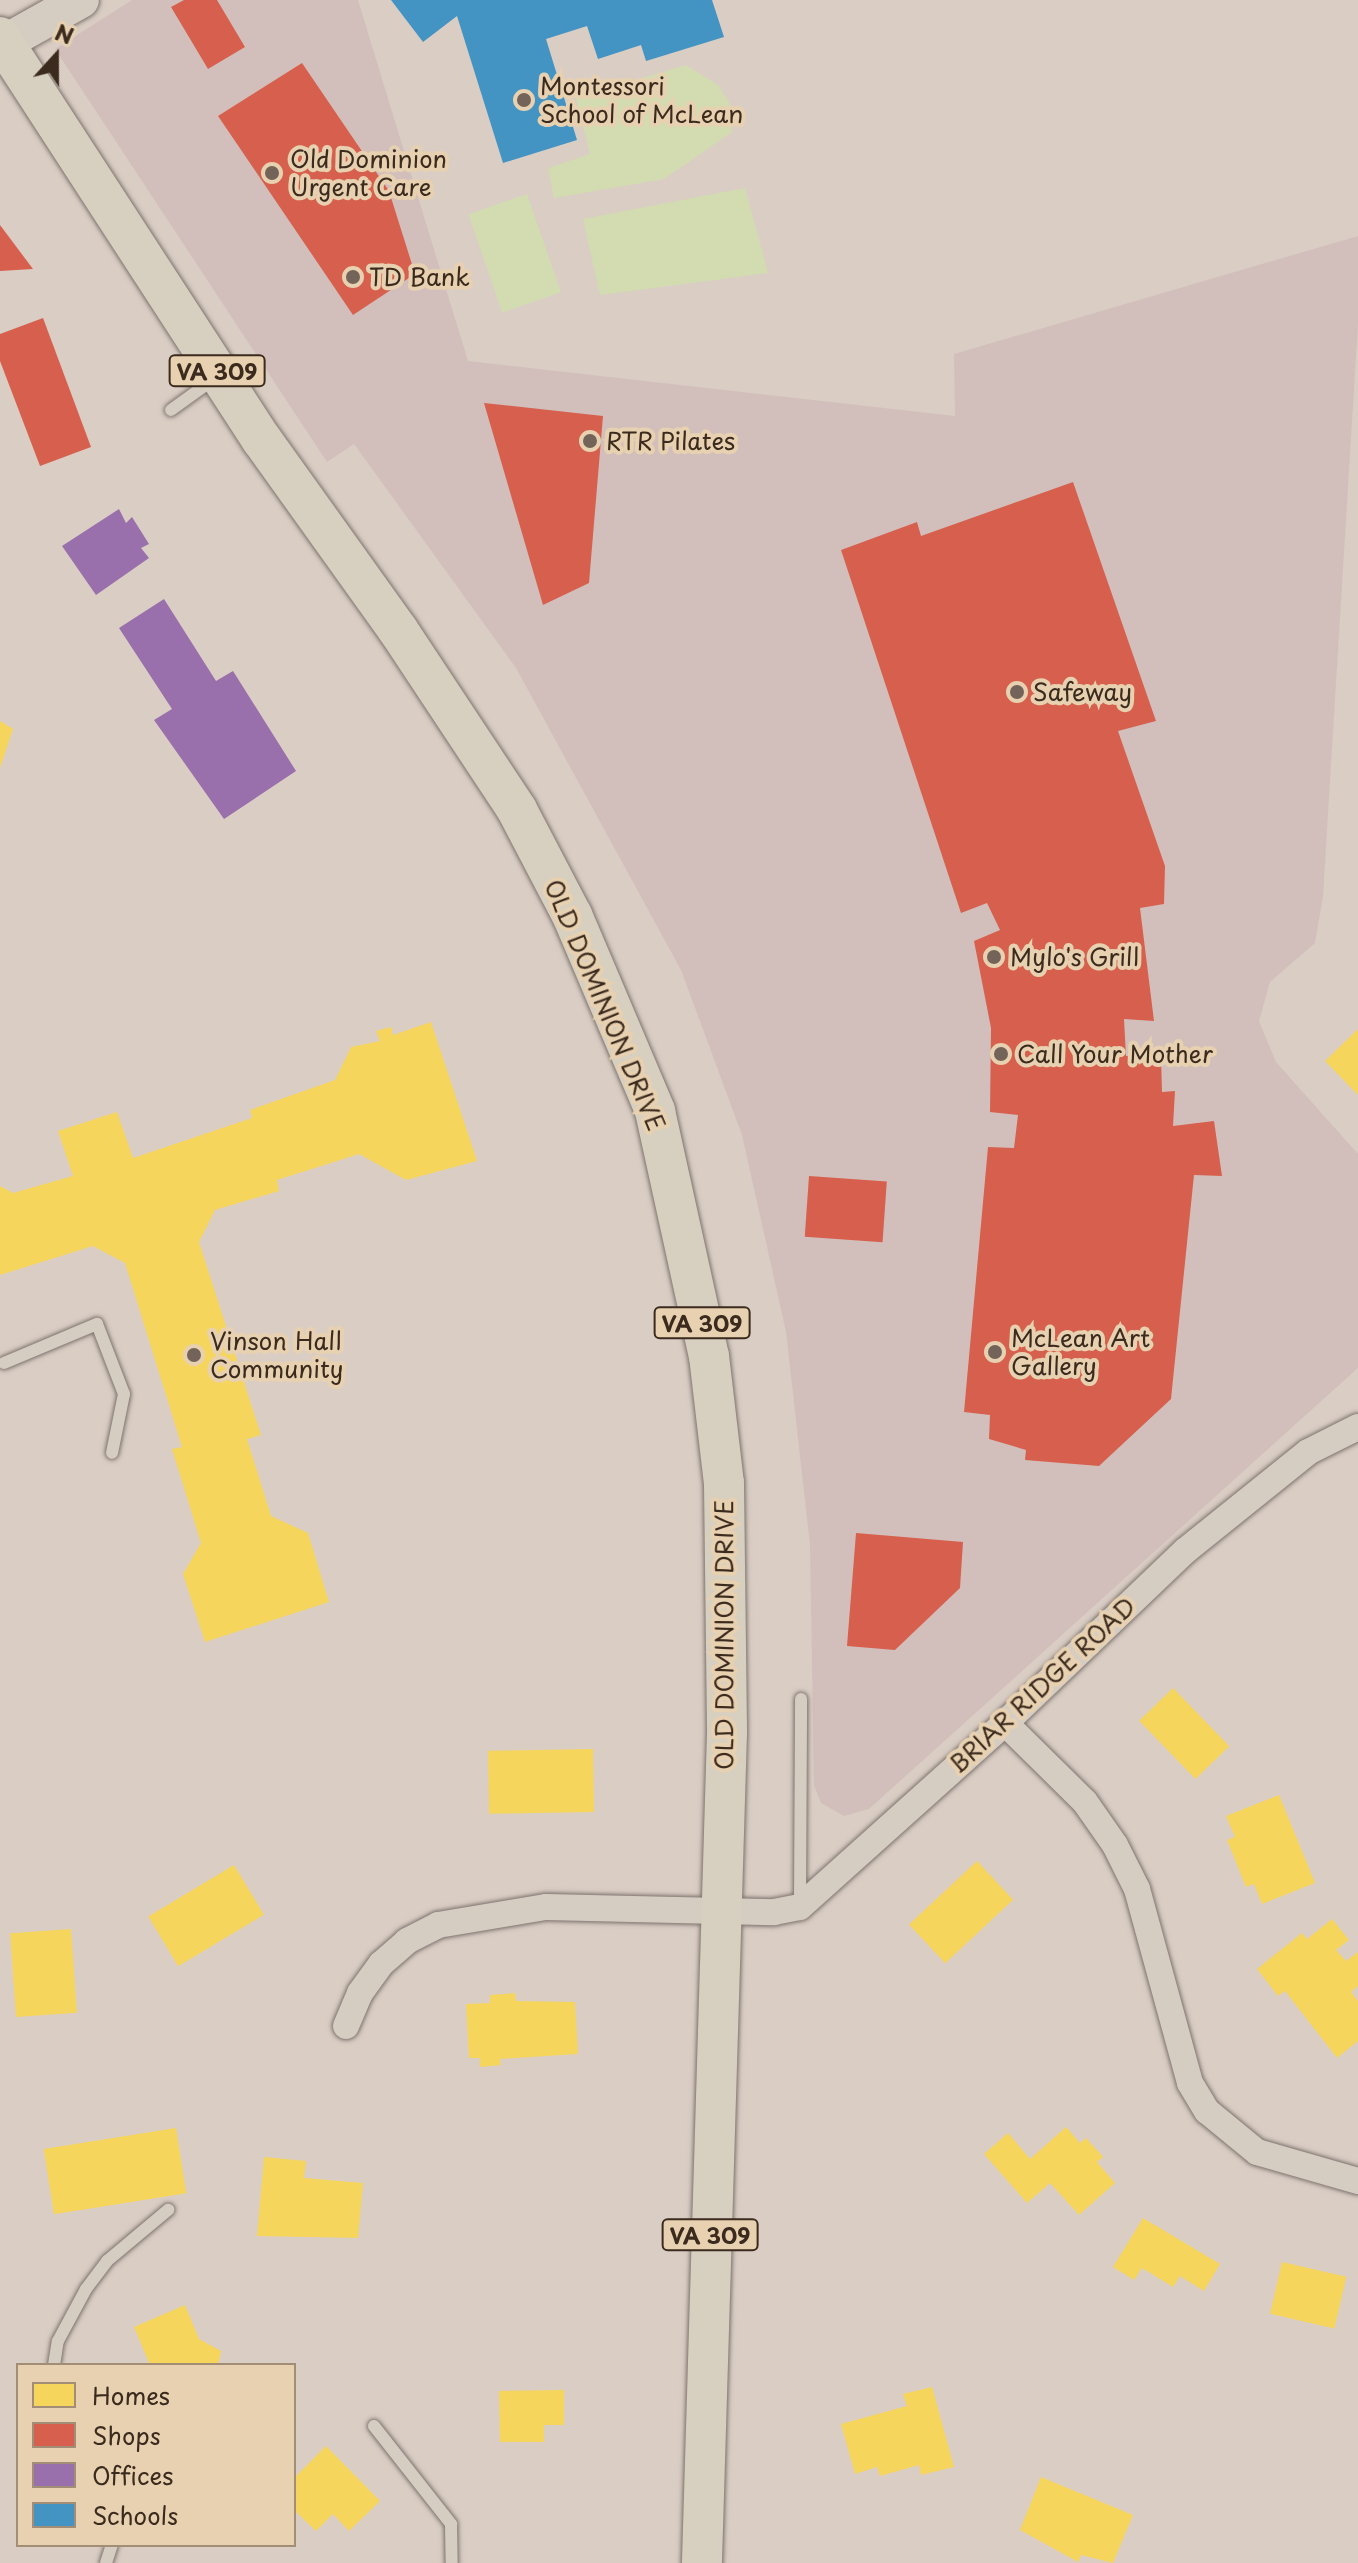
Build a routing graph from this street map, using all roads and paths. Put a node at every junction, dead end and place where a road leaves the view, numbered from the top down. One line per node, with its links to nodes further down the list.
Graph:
1 (81, 0): 2 (main road)
2 (2, 40): 3 (main road, OLD DOMINION DRIVE / VA 309)
3 (220, 375): 4 (lane); 11 (main road, OLD DOMINION DRIVE / VA 309)
4 (171, 410)
5 (4, 1363): 7 (lane)
6 (1354, 1424): 9 (street, BRIAR RIDGE ROAD)
7 (112, 1453)
8 (801, 1699): 10 (lane)
9 (1005, 1723): 10 (street, BRIAR RIDGE ROAD); 13 (street)
10 (800, 1907): 11 (street)
11 (719, 1908): 12 (street); 18 (main road, OLD DOMINION DRIVE / VA 309)
12 (346, 2026)
13 (1358, 2181)
14 (168, 2210): 15 (lane)
15 (54, 2363)
16 (374, 2426): 17 (lane)
17 (452, 2563)
18 (702, 2563)

